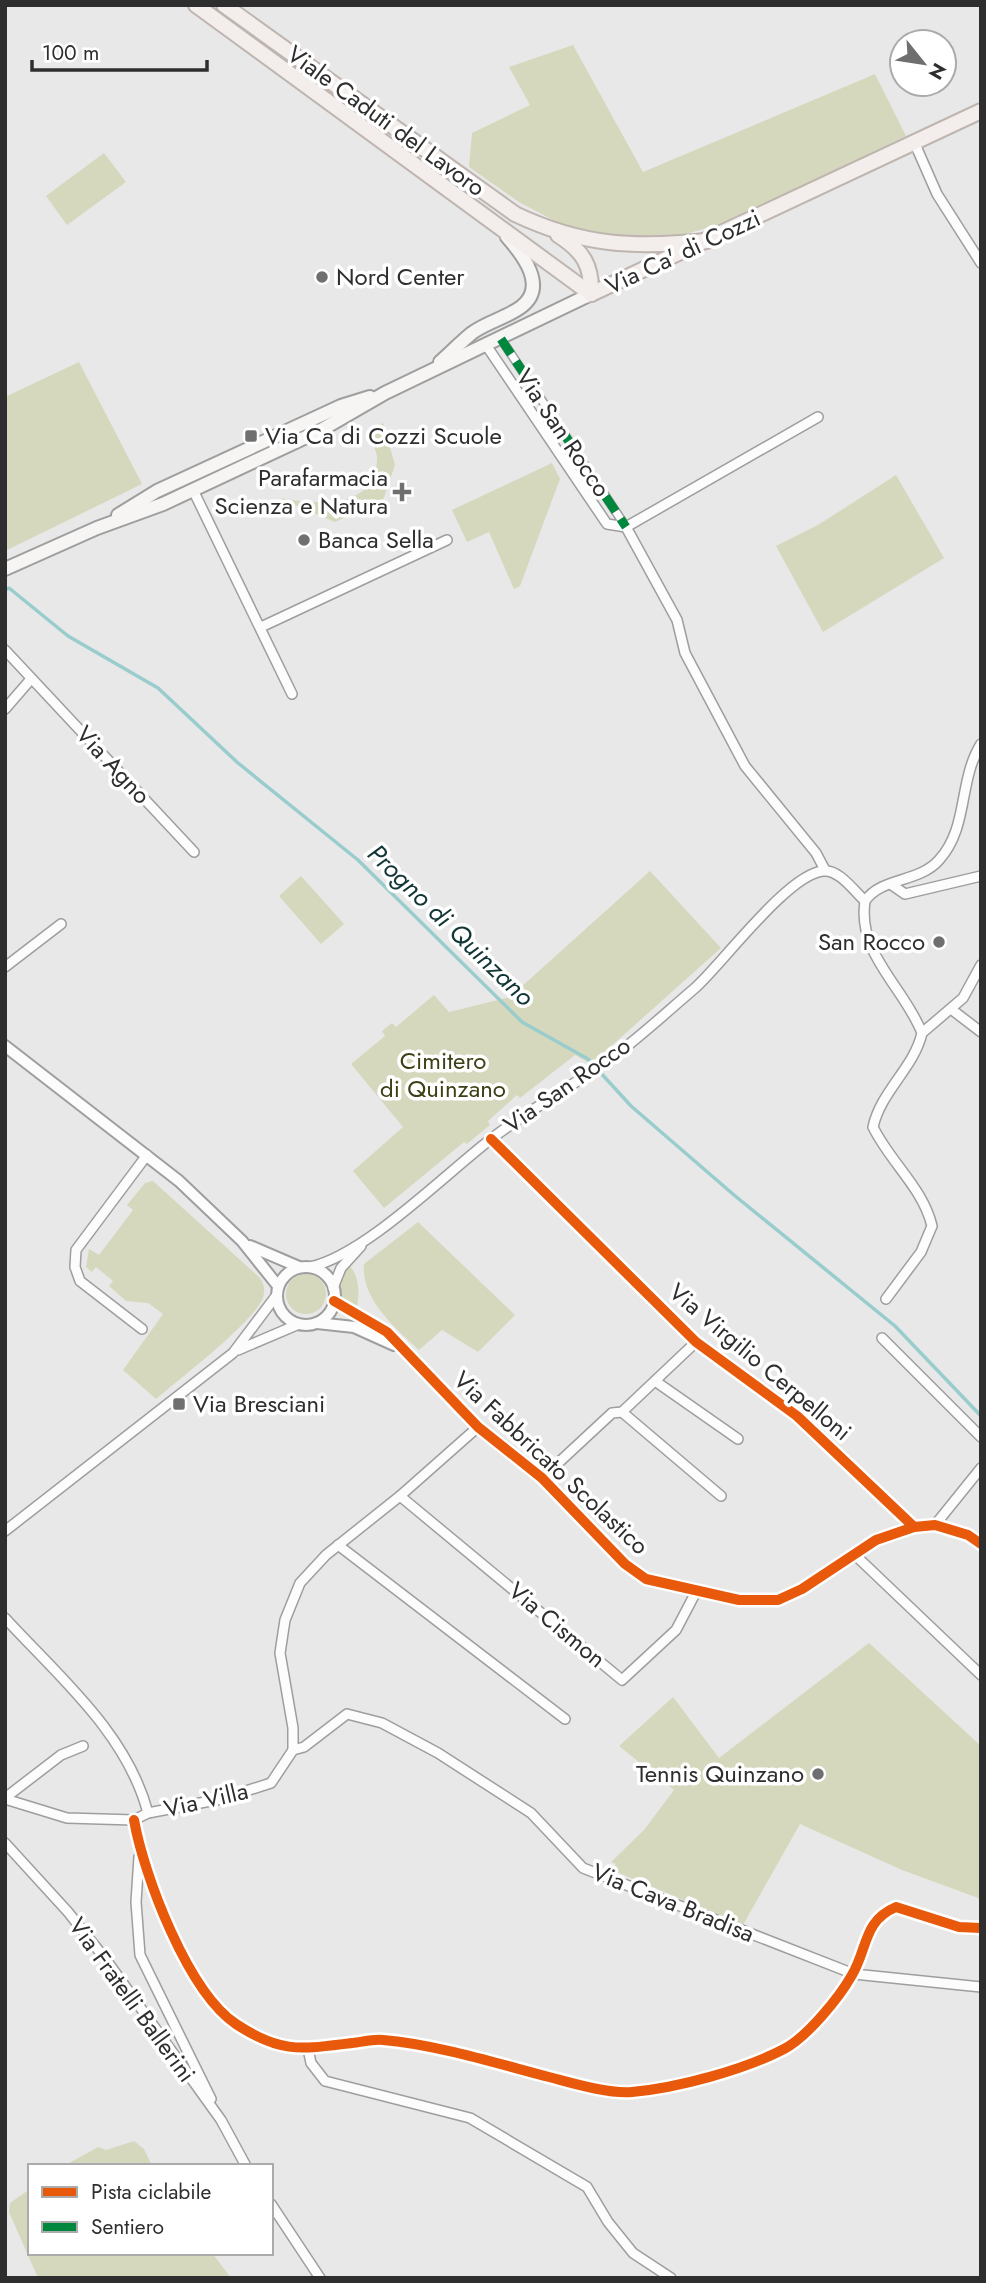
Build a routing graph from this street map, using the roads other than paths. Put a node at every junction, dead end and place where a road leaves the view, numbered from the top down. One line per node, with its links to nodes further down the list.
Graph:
1 (196, 5): 5 (main road, Viale Caduti del Lavoro)
2 (224, 5): 6 (main road, Viale Caduti del Lavoro)
3 (981, 111): 4 (main road, Via Ca' di Cozzi)
4 (915, 144): 7 (main road, Via Ca' di Cozzi); 8 (street)
5 (492, 220): 9 (main road, Viale Caduti del Lavoro); 12 (main road, Viale Caduti del Lavoro)
6 (551, 231): 7 (main road, Viale Caduti del Lavoro); 9 (main road, Viale Caduti del Lavoro)
7 (707, 241): 9 (main road, Via Ca' di Cozzi)
8 (981, 263)
9 (591, 294): 10 (main road, Via Ca' di Cozzi)
10 (500, 339): 11 (main road, Via Ca' di Cozzi); 16 (street, Via San Rocco)
11 (486, 345): 12 (main road, Via Ca' di Cozzi); 16 (street, Via San Rocco)
12 (429, 372): 13 (main road, Via Ca' di Cozzi)
13 (385, 393): 15 (main road, Via Ca' di Cozzi); 17 (main road, Via Ca' di Cozzi)
14 (818, 417): 16 (street)
15 (193, 490): 17 (main road, Via Ca' di Cozzi); 20 (street)
16 (626, 527): 27 (street, Via San Rocco)
17 (97, 528): 19 (main road, Via Ca' di Cozzi)
18 (447, 540): 20 (street)
19 (5, 569)
20 (261, 627): 23 (street)
21 (5, 650): 22 (street, Via Agno)
22 (31, 679): 24 (street); 26 (street, Via Agno)
23 (292, 694)
24 (5, 709)
25 (981, 744): 29 (street)
26 (194, 852)
27 (825, 870): 30 (street, Via San Rocco); 38 (street, Via San Rocco)
28 (981, 876): 29 (street)
29 (892, 885): 30 (street)
30 (865, 901): 35 (street)
31 (61, 924): 33 (street)
32 (981, 965): 34 (street)
33 (5, 967)
34 (951, 1009): 35 (street); 36 (street)
35 (922, 1032): 45 (street)
36 (981, 1032)
37 (5, 1046): 39 (street)
38 (491, 1139): 41 (street, Via San Rocco); 51 (street, Via Virgilio Cerpelloni)
39 (147, 1155): 40 (street); 49 (street)
40 (242, 1241): 42 (street); 44 (street)
41 (365, 1241): 42 (street, Via San Rocco); 43 (street, Via San Rocco)
42 (305, 1267): 43 (street); 44 (street)
43 (333, 1288): 46 (street)
44 (277, 1291): 48 (street); 53 (street)
45 (886, 1298)
46 (334, 1301): 47 (street); 52 (street, Via Fabbricato Scolastico)
47 (315, 1323): 48 (street); 52 (street, Via Fabbricato Scolastico)
48 (299, 1324): 53 (street)
49 (142, 1329)
50 (882, 1338): 57 (street)
51 (696, 1342): 54 (street, Via Virgilio Cerpelloni); 64 (street, Via Virgilio Cerpelloni)
52 (406, 1352): 56 (street, Via Fabbricato Scolastico)
53 (233, 1353): 65 (street)
54 (655, 1381): 55 (street, Via Virgilio Cerpelloni); 58 (street)
55 (622, 1412): 60 (street, Via Virgilio Cerpelloni); 62 (street)
56 (478, 1427): 60 (street, Via Fabbricato Scolastico); 61 (street)
57 (981, 1437)
58 (737, 1439)
59 (981, 1468): 63 (street)
60 (542, 1478): 69 (street, Via Fabbricato Scolastico)
61 (400, 1496): 67 (street); 69 (street, Via Cismon)
62 (720, 1496)
63 (935, 1525): 64 (street, Via Fabbricato Scolastico); 66 (street)
64 (914, 1527): 68 (street, Via Fabbricato Scolastico)
65 (5, 1531)
66 (981, 1544)
67 (338, 1545): 72 (street); 74 (street)
68 (854, 1555): 69 (street, Via Fabbricato Scolastico); 71 (street)
69 (697, 1590)
70 (5, 1618): 76 (street)
71 (981, 1675)
72 (565, 1719)
73 (83, 1746): 75 (street, Via Villa)
74 (293, 1750): 76 (street, Via Villa); 81 (street, Via Cava Bradisa)
75 (5, 1799): 77 (street, Via Villa)
76 (148, 1813): 77 (street, Via Villa)
77 (134, 1819): 79 (street)
78 (5, 1843): 84 (street, Via Fratelli Ballerini)
79 (138, 1846): 83 (street); 84 (street)
80 (981, 1928): 81 (street)
81 (854, 1974): 82 (street, Via Cava Bradisa); 83 (street)
82 (981, 1987)
83 (308, 2049): 88 (street)
84 (221, 2120): 85 (street, Via Fratelli Ballerini)
85 (245, 2164)
86 (273, 2207): 87 (street)
87 (320, 2278)
88 (671, 2278)

